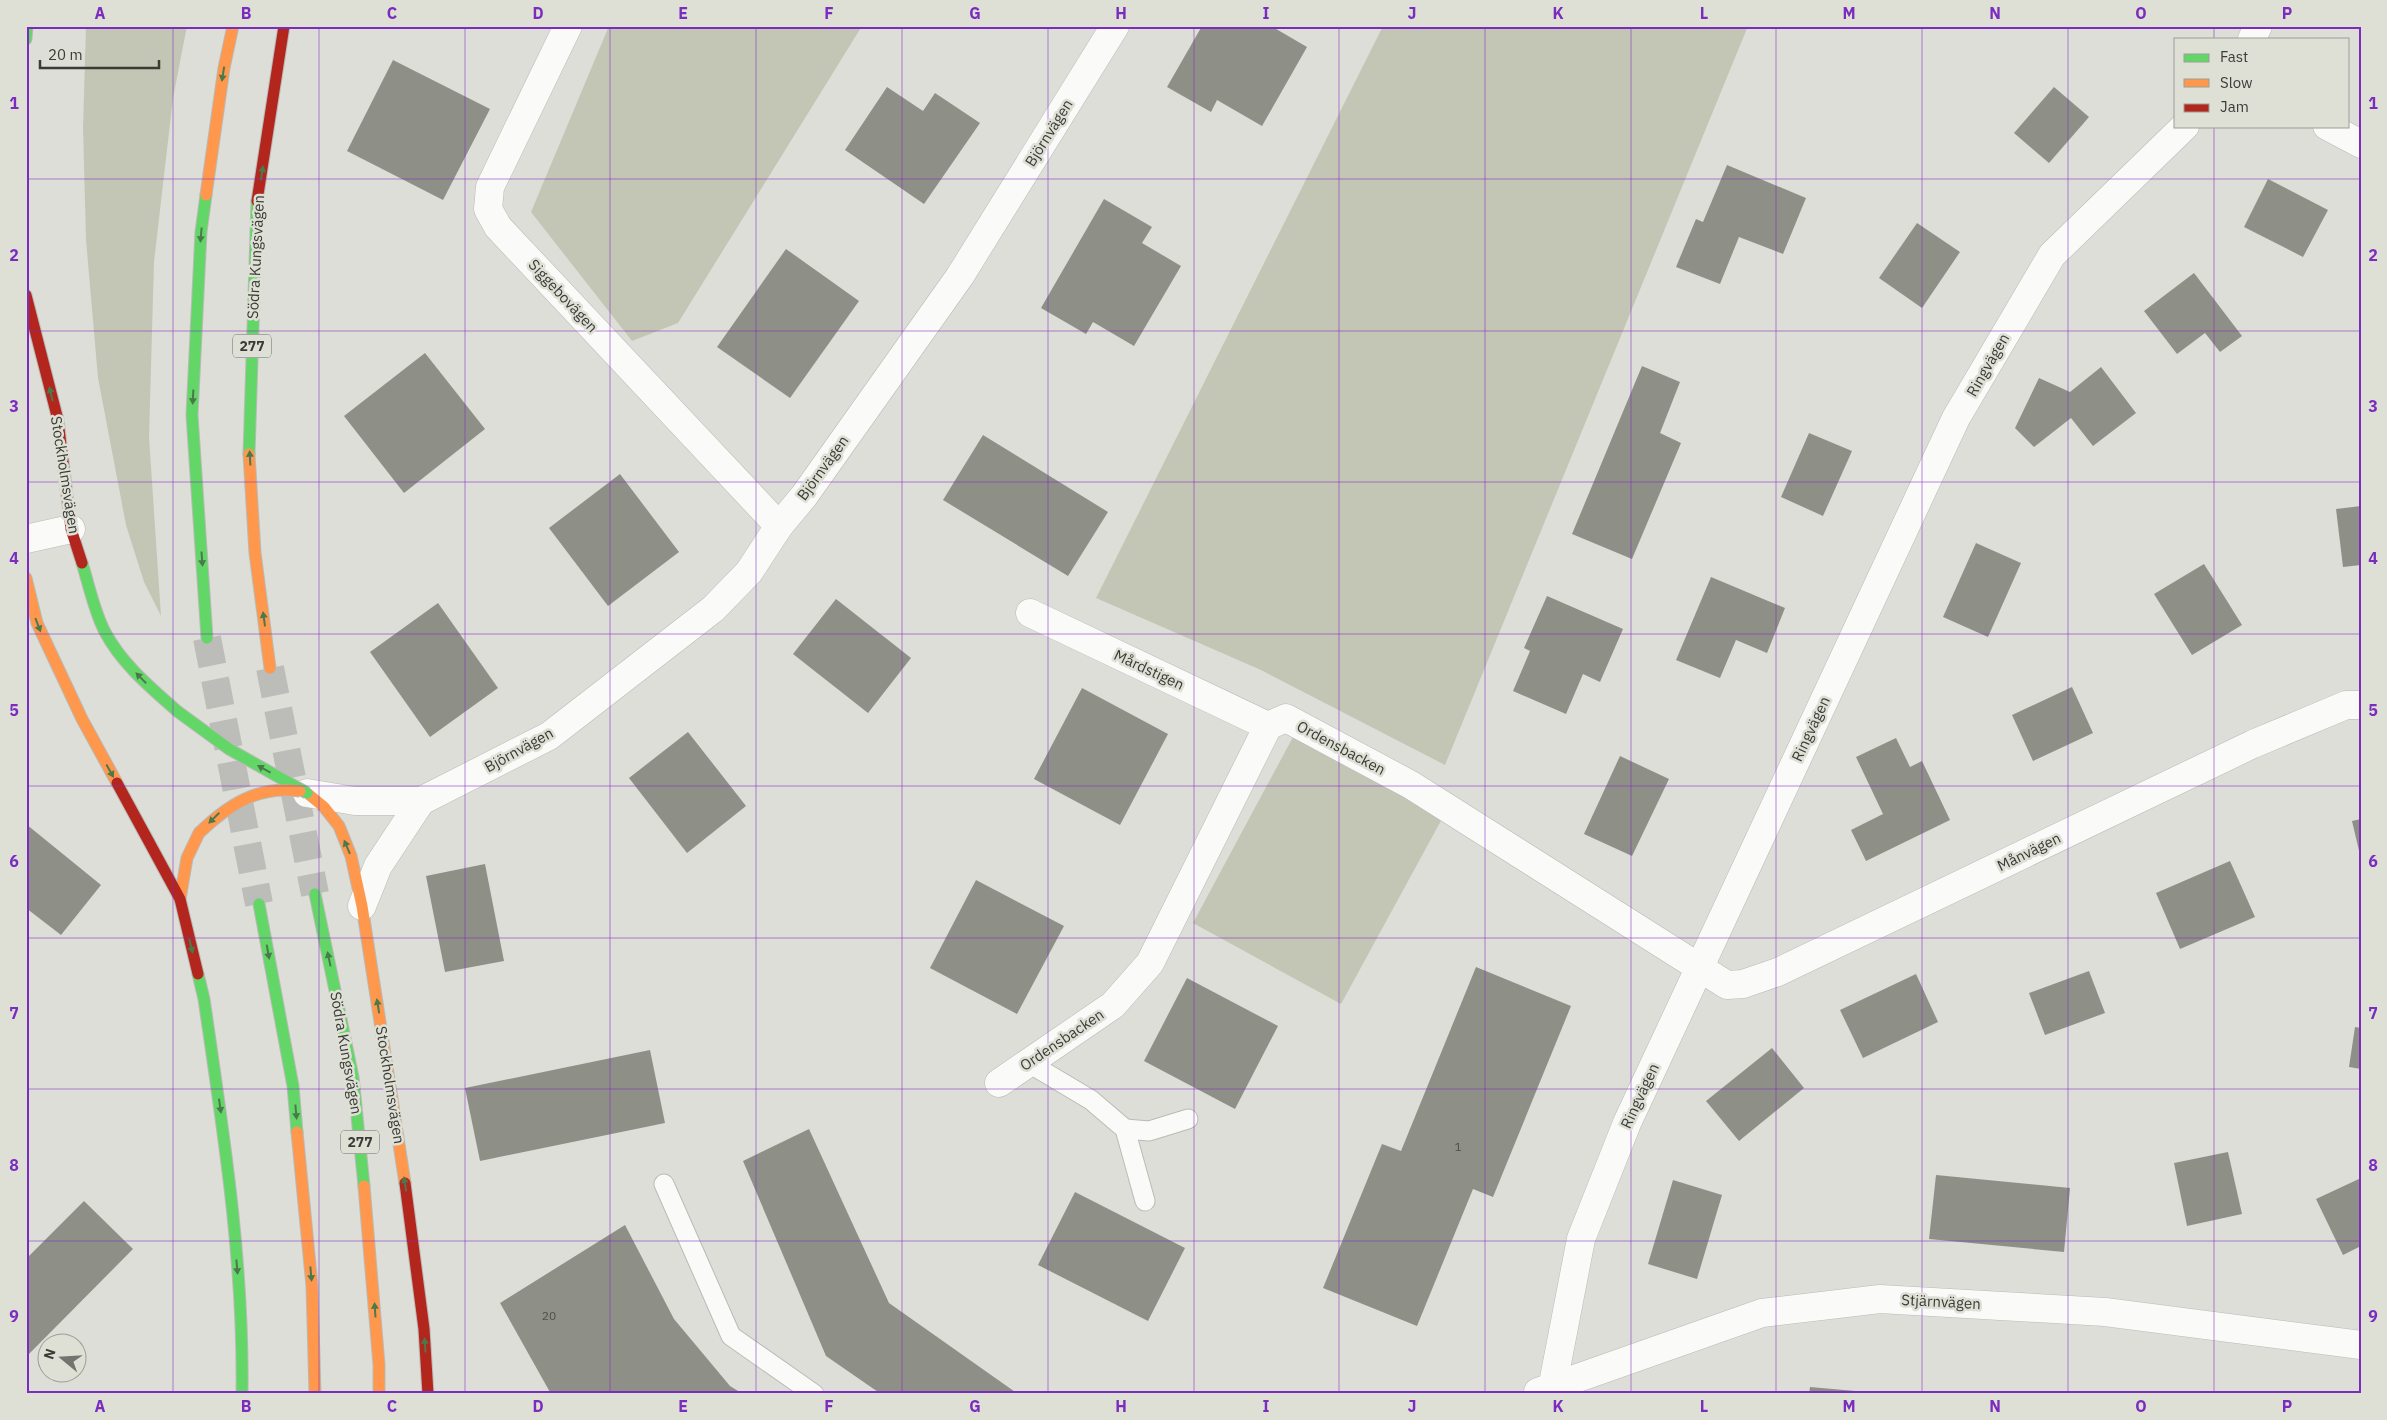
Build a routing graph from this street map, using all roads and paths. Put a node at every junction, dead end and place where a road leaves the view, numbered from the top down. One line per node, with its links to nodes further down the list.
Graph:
1 (27, 26): 8 (street)
2 (233, 26): 18 (street, one-way to 18)
3 (284, 26): 19 (street, Södra Kungsvägen / 277, one-way to 3)
4 (568, 26): 13 (street, Siggebovägen)
5 (1115, 26): 13 (street, Björnvägen)
6 (2258, 26): 7 (street)
7 (2252, 38)
8 (26, 39)
9 (2183, 128): 28 (street, Ringvägen)
10 (2331, 128): 11 (street)
11 (2361, 144)
12 (26, 295): 14 (street, Stockholmsvägen, one-way to 12)
13 (780, 526): 23 (street, Björnvägen)
14 (71, 529): 15 (street); 22 (street, Stockholmsvägen, one-way to 14, bridge)
15 (26, 539)
16 (26, 578): 25 (street, one-way to 25)
17 (1030, 614): 21 (street, Mårdstigen)
18 (207, 638)
19 (270, 668)
20 (2361, 704): 28 (street, Månvägen)
21 (1268, 726): 28 (street, Ordensbacken); 29 (street, Ordensbacken)
22 (318, 799): 23 (street, Björnvägen); 25 (street, one-way to 25, bridge); 27 (street, Stockholmsvägen, one-way to 22)
23 (421, 801): 27 (street, Björnvägen)
24 (315, 894): 39 (street, Södra Kungsvägen / 277, one-way to 24)
25 (180, 899): 37 (street, one-way to 37)
26 (260, 904): 38 (street, one-way to 38)
27 (362, 906): 40 (street, Stockholmsvägen, one-way to 27)
28 (1699, 969): 36 (street, Ringvägen)
29 (1029, 1063): 30 (street, Ordensbacken); 32 (lane)
30 (999, 1083)
31 (1188, 1119): 32 (lane)
32 (1125, 1129): 34 (lane)
33 (664, 1184): 41 (lane)
34 (1145, 1201)
35 (2357, 1341): 36 (street, Stjärnvägen)
36 (1545, 1391)
37 (242, 1394)
38 (315, 1394)
39 (379, 1394)
40 (428, 1394)
41 (814, 1394)

